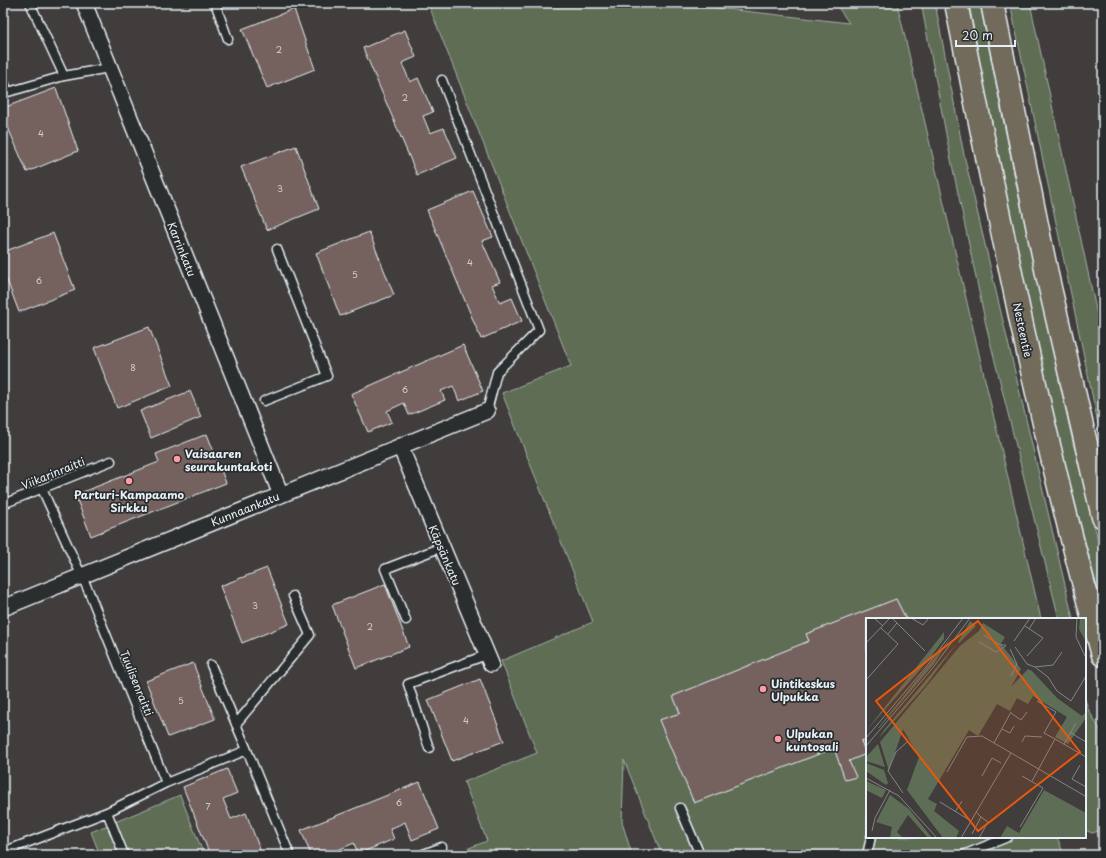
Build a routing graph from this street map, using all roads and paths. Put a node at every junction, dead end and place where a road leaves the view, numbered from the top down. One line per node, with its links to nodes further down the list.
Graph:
1 (30, 3): 8 (lane)
2 (84, 3): 7 (street, Karrinkatu)
3 (215, 3): 6 (lane)
4 (956, 3): 25 (main road, Nesteentie)
5 (992, 3): 19 (main road)
6 (228, 39)
7 (109, 68): 8 (lane); 17 (street, Karrinkatu)
8 (64, 76): 9 (lane)
9 (3, 80)
10 (442, 80): 13 (lane)
11 (277, 250): 12 (lane)
12 (264, 401)
13 (487, 410): 14 (street, Kunnaankatu)
14 (400, 446): 17 (street, Kunnaankatu); 20 (street, Käpsänkatu)
15 (111, 461): 16 (lane, Viikarinraitti)
16 (42, 489): 18 (lane, Viikarinraitti); 21 (lane, Tuulisenraitti)
17 (281, 495): 21 (street, Kunnaankatu)
18 (3, 504)
19 (1103, 517)
20 (442, 547): 24 (lane); 26 (street, Käpsänkatu)
21 (82, 576): 23 (street, Kunnaankatu); 31 (lane, Tuulisenraitti)
22 (293, 596): 28 (lane)
23 (3, 608)
24 (406, 620)
25 (1103, 655)
26 (488, 659): 29 (lane)
27 (211, 665): 28 (lane)
28 (236, 724): 30 (lane)
29 (429, 748)
30 (247, 750): 31 (lane); 39 (lane)
31 (166, 783): 33 (lane)
32 (680, 808): 41 (lane)
33 (107, 812): 37 (lane); 38 (lane)
34 (871, 838): 42 (lane)
35 (1005, 838): 43 (lane)
36 (442, 847): 40 (lane)
37 (3, 852)
38 (124, 855)
39 (290, 855)
40 (421, 855)
41 (700, 855)
42 (868, 855)
43 (962, 855)

